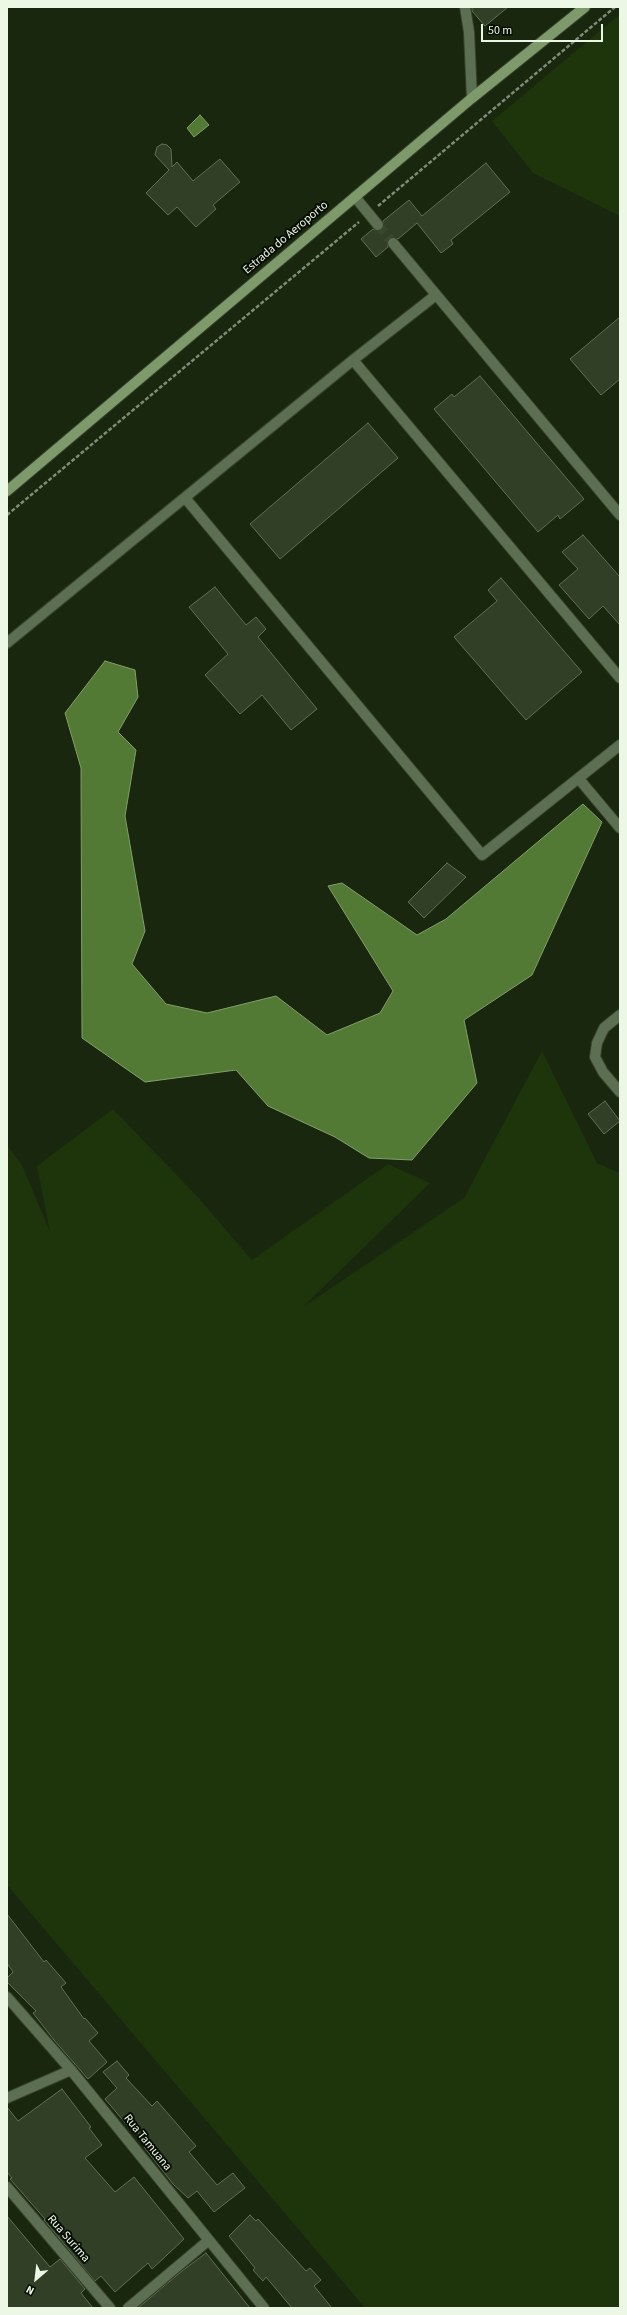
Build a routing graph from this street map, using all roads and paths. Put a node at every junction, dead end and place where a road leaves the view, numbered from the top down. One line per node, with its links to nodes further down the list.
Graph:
1 (464, 7): 4 (street)
2 (584, 7): 4 (street, Estrada do Aeroporto)
3 (615, 7): 6 (path)
4 (472, 98): 5 (street, Estrada do Aeroporto)
5 (355, 197): 6 (street); 11 (street, Estrada do Aeroporto)
6 (369, 214): 7 (street); 13 (path)
7 (378, 225)
8 (393, 243): 9 (street)
9 (436, 295): 10 (street); 14 (street)
10 (353, 360): 12 (street); 16 (street)
11 (7, 491)
12 (186, 499): 15 (street); 18 (street)
13 (7, 515)
14 (620, 515)
15 (7, 643)
16 (620, 678)
17 (620, 745): 18 (street)
18 (579, 779): 19 (street)
19 (620, 828)
20 (620, 1015): 21 (street)
21 (620, 1092)
22 (7, 1997): 23 (street, Rua Tamuana)
23 (71, 2070): 24 (street); 26 (street, Rua Tamuana)
24 (7, 2098)
25 (7, 2186): 27 (street, Rua Surima)
26 (209, 2240): 28 (street); 29 (street, Rua Tamuana)
27 (110, 2308)
28 (128, 2308)
29 (264, 2308)

